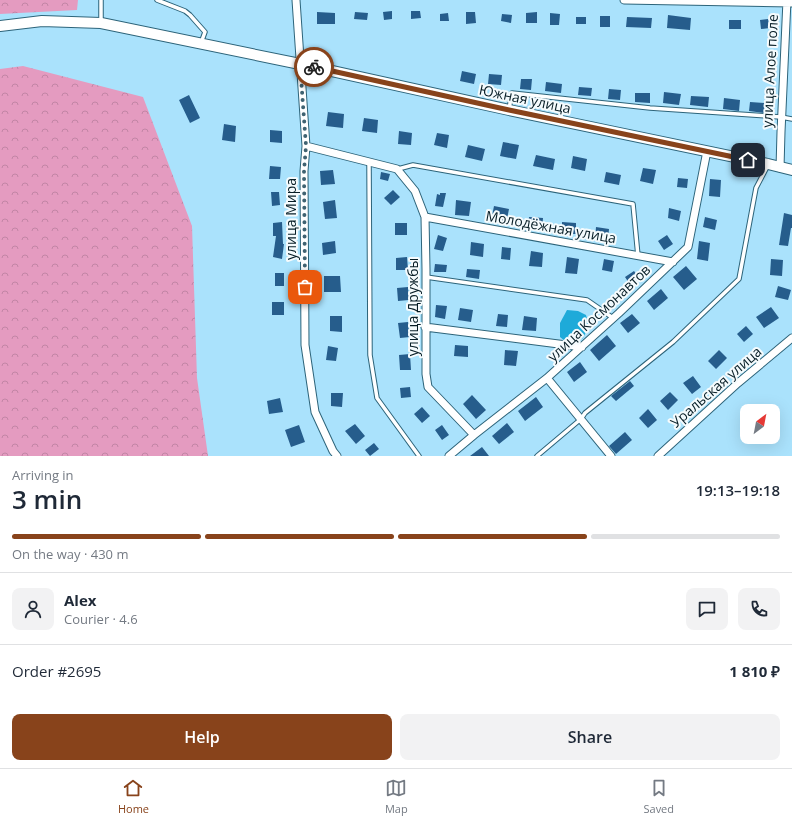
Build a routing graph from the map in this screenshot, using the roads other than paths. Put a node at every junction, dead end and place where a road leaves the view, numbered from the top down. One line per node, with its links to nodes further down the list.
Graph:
1 (101, 0): 6 (lane)
2 (157, 0): 8 (lane)
3 (296, 0): 9 (street, улица Мира)
4 (624, 0): 5 (street)
5 (788, 2): 11 (street, улица Алое поле)
6 (101, 23): 7 (main road, Южная улица); 8 (main road, Южная улица)
7 (0, 26)
8 (200, 44): 9 (main road, Южная улица)
9 (300, 64): 10 (main road, Южная улица); 13 (street, улица Мира)
10 (509, 110): 11 (lane); 14 (main road, Южная улица)
11 (781, 117): 12 (lane); 17 (street, улица Алое поле)
12 (792, 119)
13 (306, 146): 15 (street); 31 (street, улица Мира)
14 (707, 151): 16 (main road, Южная улица); 22 (street, улица Космонавтов)
15 (369, 162): 18 (street); 32 (lane)
16 (768, 164): 17 (main road, Южная улица); 29 (lane)
17 (780, 168): 19 (main road, Южная улица)
18 (397, 169): 20 (street, улица Дружбы); 21 (lane)
19 (792, 170)
20 (425, 217): 21 (street, Молодёжная улица); 23 (street, улица Дружбы)
21 (638, 256): 22 (street, Молодёжная улица)
22 (673, 262): 24 (street, улица Космонавтов)
23 (426, 277): 24 (lane); 25 (street, улица Дружбы)
24 (613, 318): 27 (street, улица Космонавтов)
25 (426, 328): 27 (street); 30 (street, улица Дружбы)
26 (792, 338): 36 (street, Уральская улица)
27 (582, 347): 28 (street, улица Космонавтов)
28 (547, 378): 29 (street); 30 (street, улица Космонавтов)
29 (581, 419): 34 (lane); 35 (street)
30 (474, 435): 33 (street, улица Космонавтов)
31 (337, 456)
32 (419, 456)
33 (449, 456)
34 (537, 456)
35 (611, 456)
36 (658, 456)

